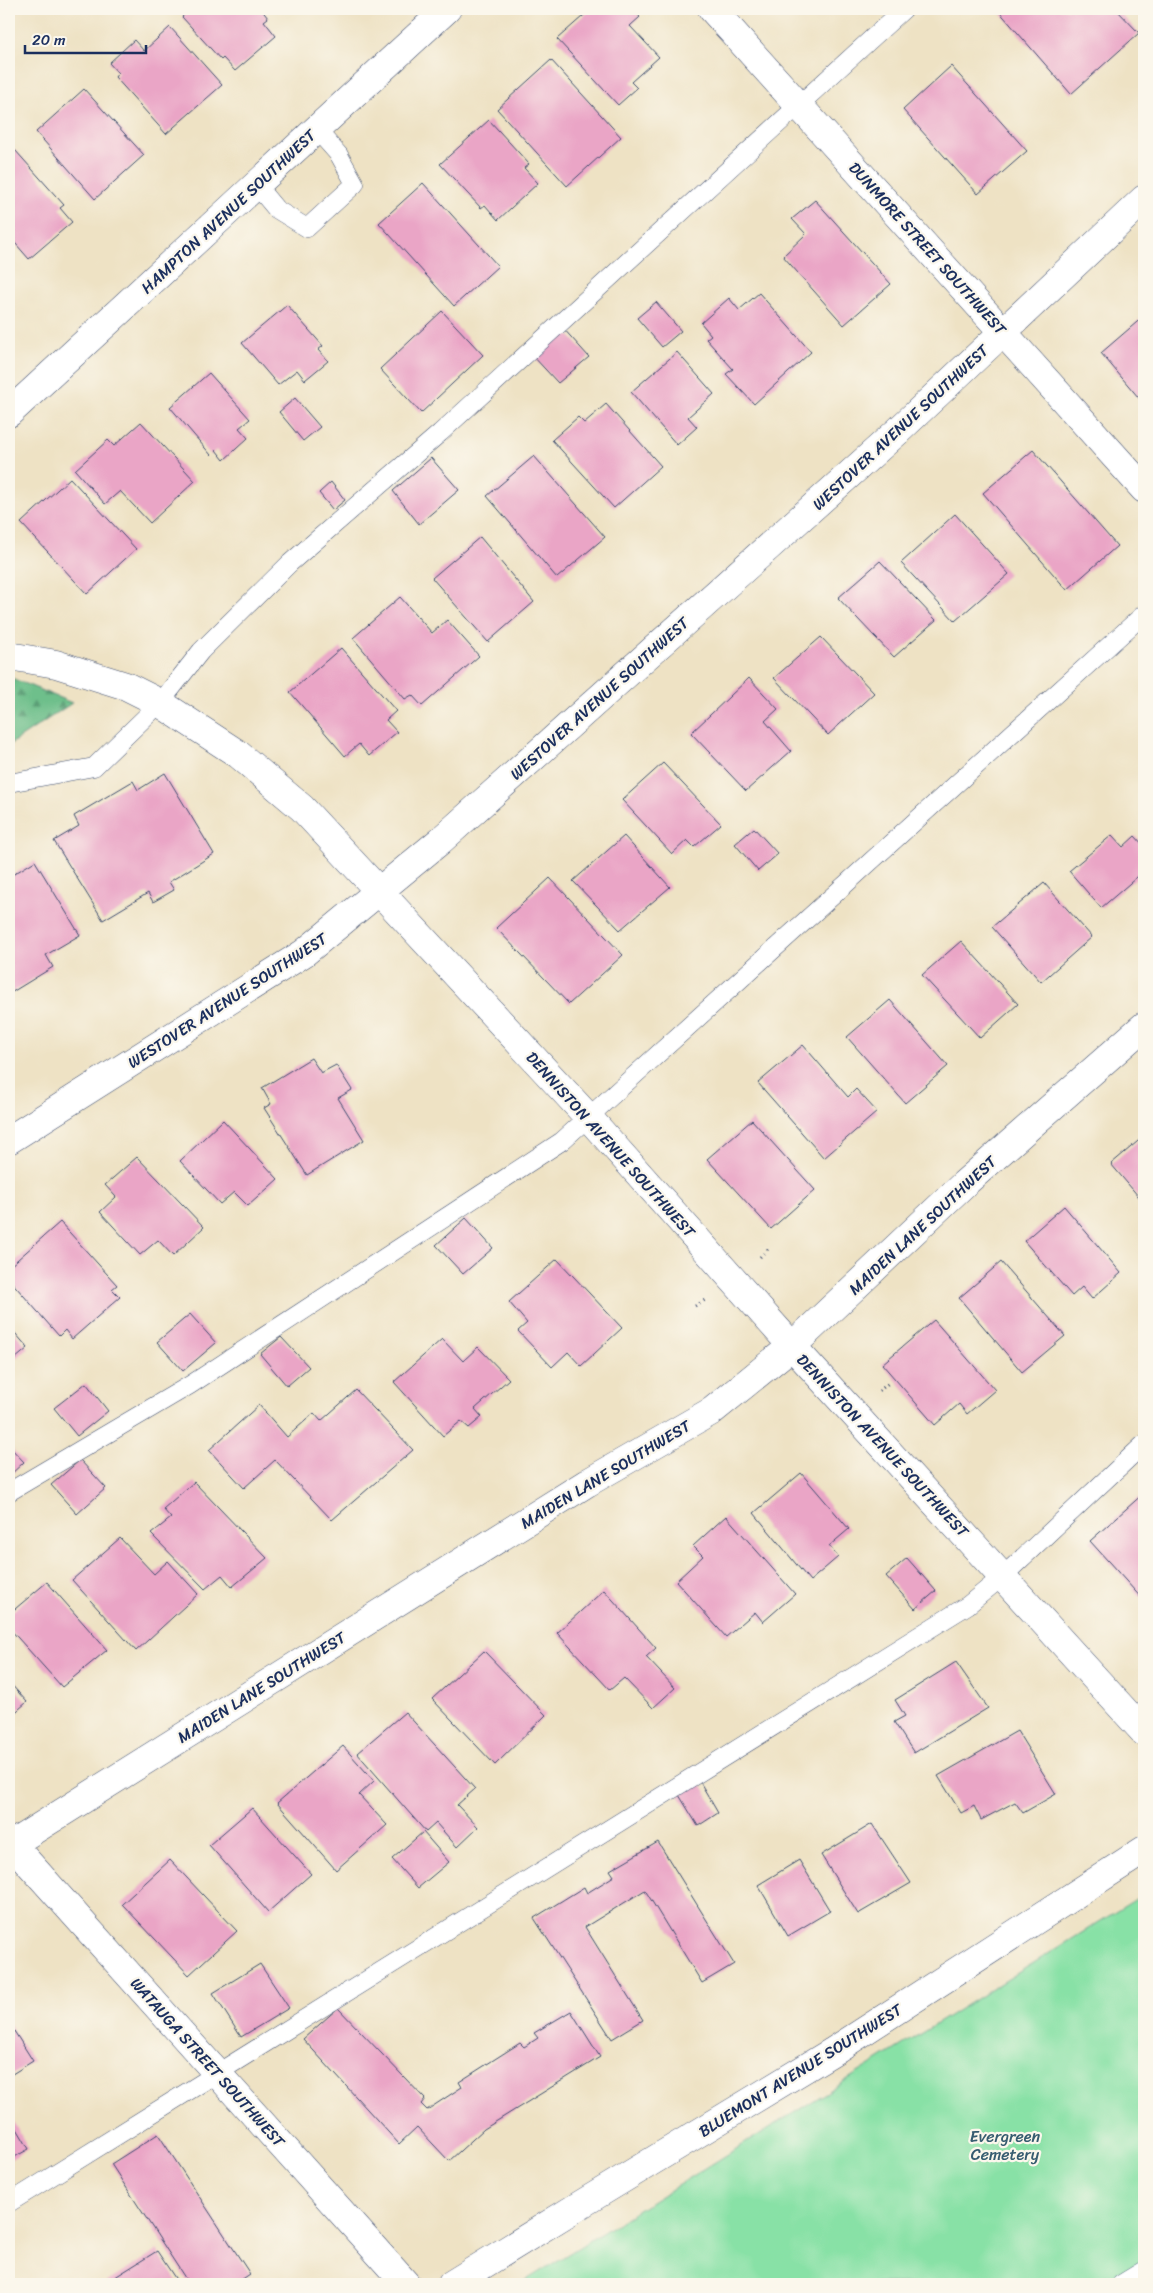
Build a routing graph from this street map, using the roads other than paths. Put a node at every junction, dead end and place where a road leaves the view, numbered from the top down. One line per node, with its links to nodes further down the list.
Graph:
1 (447, 9): 5 (street, HAMPTON AVENUE SOUTHWEST)
2 (712, 9): 4 (street, DUNMORE STREET SOUTHWEST)
3 (904, 9): 4 (lane)
4 (798, 105): 8 (street, DUNMORE STREET SOUTHWEST); 13 (lane)
5 (316, 129): 6 (street, HAMPTON AVENUE SOUTHWEST); 6 (lane)
6 (256, 185): 9 (street, HAMPTON AVENUE SOUTHWEST)
7 (1144, 199): 8 (street, WESTOVER AVENUE SOUTHWEST)
8 (1004, 331): 10 (street, DUNMORE STREET SOUTHWEST); 15 (street, WESTOVER AVENUE SOUTHWEST)
9 (9, 413)
10 (1144, 488)
11 (1144, 614): 17 (lane)
12 (9, 656): 13 (street, DENNISTON AVENUE SOUTHWEST)
13 (160, 703): 14 (lane); 15 (street, DENNISTON AVENUE SOUTHWEST)
14 (9, 783)
15 (380, 891): 17 (street, DENNISTON AVENUE SOUTHWEST); 18 (street, WESTOVER AVENUE SOUTHWEST)
16 (1144, 1026): 19 (street, MAIDEN LANE SOUTHWEST)
17 (589, 1118): 19 (street, DENNISTON AVENUE SOUTHWEST); 21 (lane)
18 (9, 1140)
19 (792, 1346): 22 (street, DENNISTON AVENUE SOUTHWEST); 24 (street, MAIDEN LANE SOUTHWEST)
20 (1144, 1444): 22 (lane)
21 (9, 1492)
22 (1003, 1576): 23 (street, DENNISTON AVENUE SOUTHWEST); 26 (lane)
23 (1144, 1732)
24 (10, 1844): 26 (street, WATAUGA STREET SOUTHWEST)
25 (1144, 1850): 30 (street, BLUEMONT AVENUE SOUTHWEST)
26 (217, 2072): 27 (lane); 29 (street, WATAUGA STREET SOUTHWEST)
27 (9, 2203)
28 (1144, 2270): 31 (lane)
29 (406, 2284)
30 (452, 2284)
31 (1121, 2284)

